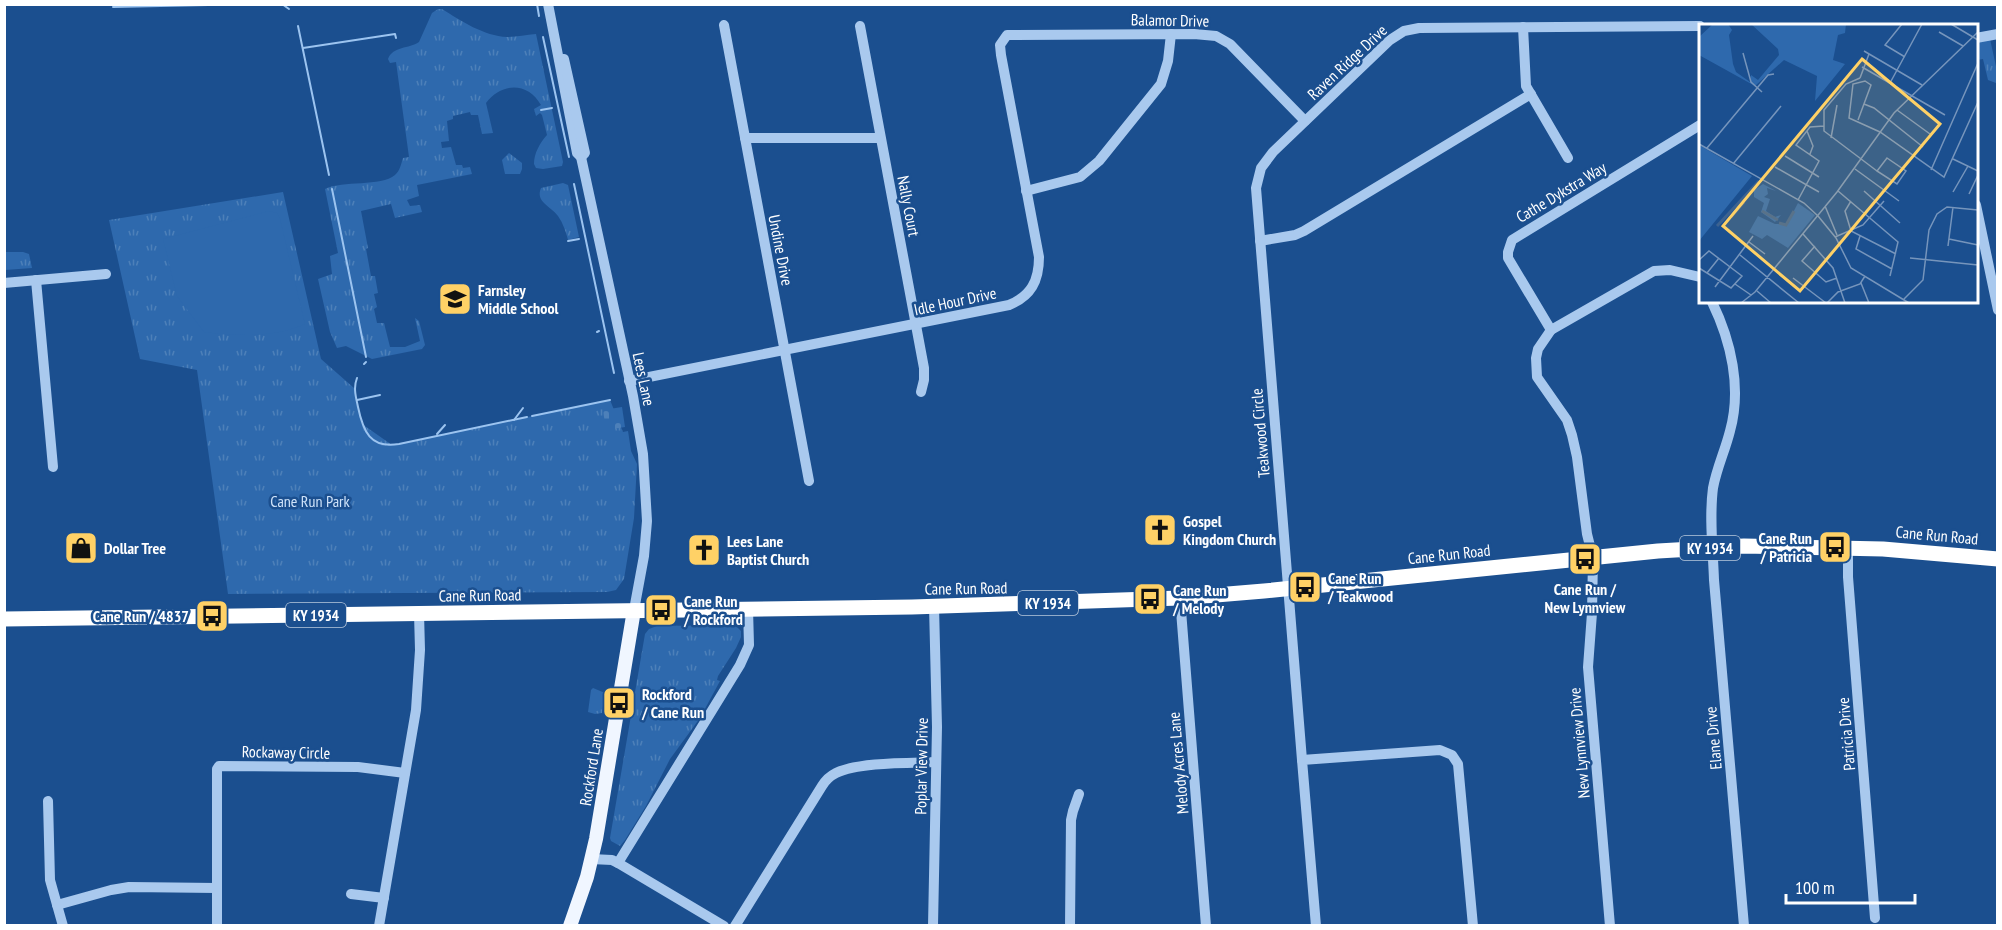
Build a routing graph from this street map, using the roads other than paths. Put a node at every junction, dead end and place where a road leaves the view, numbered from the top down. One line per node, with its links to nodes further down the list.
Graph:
1 (548, 4): 16 (street, Lees Lane)
2 (554, 4): 16 (street, Lees Lane)
3 (723, 26): 14 (street, Undine Drive)
4 (860, 26): 15 (street, Nally Court)
5 (1699, 26): 6 (street, Raven Ridge Drive)
6 (1523, 27): 11 (street); 12 (street, Raven Ridge Drive)
7 (1172, 34): 10 (street, Balamor Drive); 12 (street, Balamor Drive); 18 (street)
8 (1998, 34): 9 (street)
9 (1978, 38)
10 (1002, 40): 18 (street, Idle Hour Drive)
11 (1531, 94): 17 (street); 20 (street)
12 (1305, 121): 20 (street, Teakwood Circle)
13 (1699, 125): 28 (street, Cathe Dykstra Way)
14 (745, 138): 15 (street); 29 (street, Undine Drive)
15 (880, 138): 27 (street, Nally Court)
16 (581, 157): 30 (street, Lees Lane)
17 (1568, 158)
18 (1026, 191): 27 (street, Idle Hour Drive)
19 (1978, 210): 26 (street)
20 (1260, 241): 38 (street, Teakwood Circle)
21 (106, 274): 23 (street)
22 (1699, 278): 28 (street)
23 (36, 280): 24 (street); 32 (street)
24 (4, 283)
25 (1712, 303): 35 (street)
26 (1998, 310)
27 (916, 324): 29 (street, Idle Hour Drive); 31 (street, Nally Court)
28 (1551, 330): 36 (street, New Lynnview Drive)
29 (785, 351): 30 (street, Idle Hour Drive); 33 (street, Undine Drive)
30 (629, 381): 42 (street, Lees Lane)
31 (921, 392)
32 (53, 467)
33 (809, 481)
34 (1848, 547): 35 (highway, Cane Run Road / KY 1934); 37 (highway, Cane Run Road / KY 1934); 56 (street, Patricia Drive)
35 (1712, 548): 36 (highway, Cane Run Road / KY 1934); 69 (street, Elane Drive)
36 (1593, 558): 38 (highway, Cane Run Road / KY 1934); 68 (street, New Lynnview Drive)
37 (1998, 559)
38 (1288, 588): 39 (highway, Cane Run Road / KY 1934); 45 (street, Teakwood Circle)
39 (1180, 598): 40 (highway, Cane Run Road / KY 1934); 65 (street, Melody Acres Lane)
40 (934, 606): 41 (highway, Cane Run Road / KY 1934); 46 (street, Poplar View Drive)
41 (748, 609): 42 (highway, Cane Run Road / KY 1934); 51 (street)
42 (634, 610): 43 (highway, Cane Run Road / KY 1934); 50 (main road, Rockford Lane)
43 (419, 614): 44 (highway, Cane Run Road / KY 1934); 47 (street)
44 (4, 619)
45 (1302, 760): 66 (street, Teakwood Circle); 67 (street)
46 (936, 762): 62 (street); 63 (street, Poplar View Drive)
47 (405, 773): 52 (street, Rockaway Circle); 54 (street)
48 (1080, 794): 64 (street)
49 (48, 801): 55 (street)
50 (591, 860): 51 (street); 60 (main road, Rockford Lane)
51 (618, 862): 61 (street)
52 (217, 888): 55 (street); 58 (street, Rockaway Circle)
53 (351, 894): 54 (street)
54 (384, 898): 59 (street)
55 (57, 905): 57 (street)
56 (1875, 918)
57 (63, 926)
58 (217, 926)
59 (379, 926)
60 (570, 926)
61 (724, 926)
62 (735, 926)
63 (933, 926)
64 (1070, 926)
65 (1206, 926)
66 (1316, 926)
67 (1473, 926)
68 (1610, 926)
69 (1743, 926)

